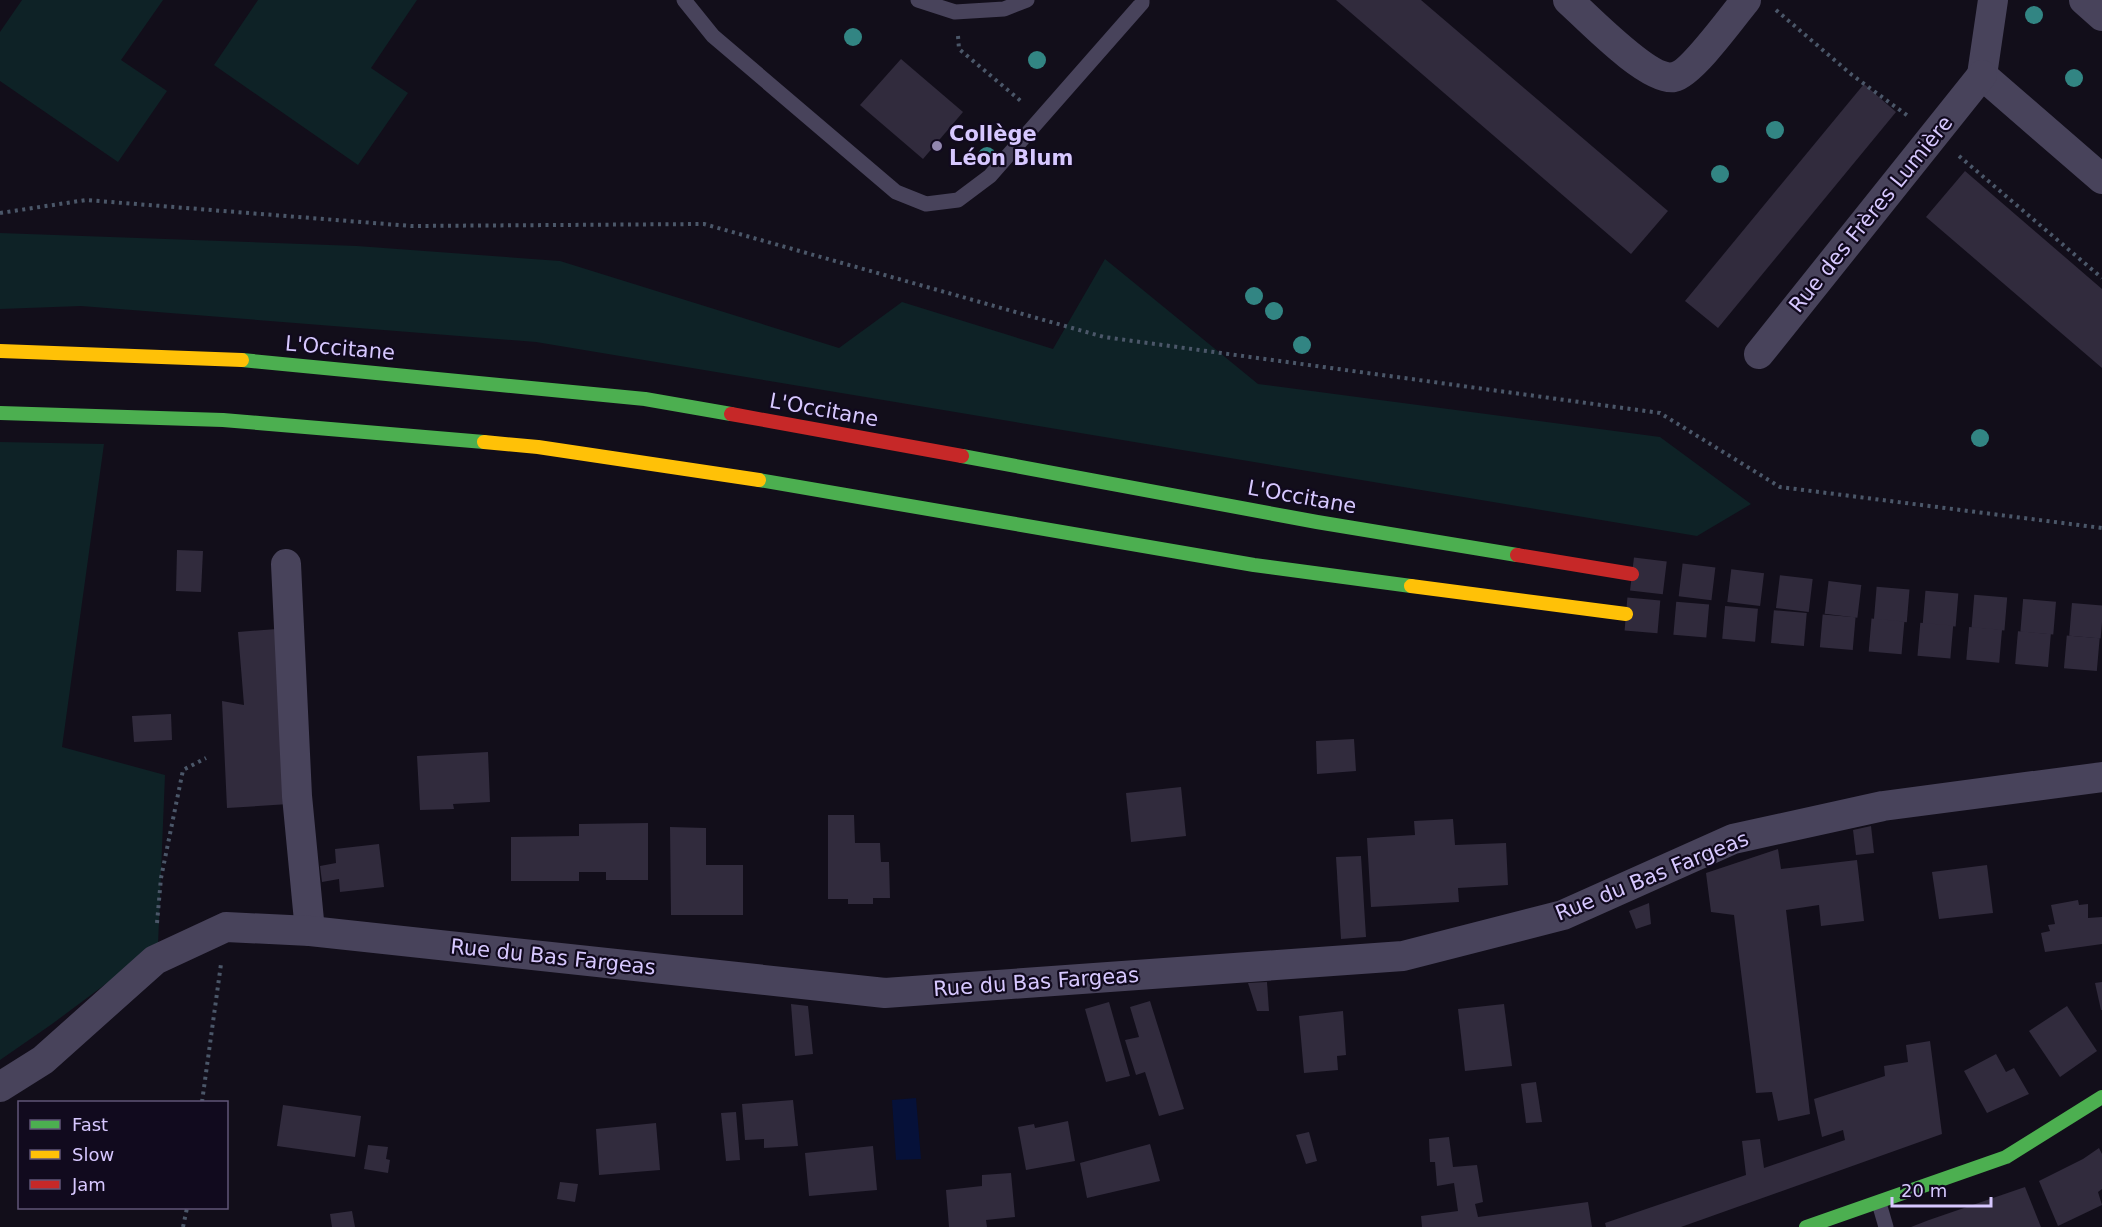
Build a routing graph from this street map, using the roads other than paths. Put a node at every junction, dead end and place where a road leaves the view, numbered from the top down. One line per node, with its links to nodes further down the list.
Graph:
1 (684, 0): 4 (lane)
2 (918, 0): 3 (lane)
3 (1028, 0)
4 (1142, 0)
5 (1568, 0): 8 (street)
6 (1993, 0): 10 (street)
7 (2084, 0): 9 (street)
8 (1759, 3)
9 (2102, 15)
10 (1982, 75): 11 (street); 13 (street, Rue des Frères Lumière)
11 (2102, 179)
12 (0, 351): 16 (main road, L'Occitane)
13 (1759, 354)
14 (0, 413): 17 (main road)
15 (286, 564): 19 (street)
16 (1632, 574)
17 (1626, 614)
18 (2102, 777): 19 (street, Rue du Bas Fargeas)
19 (310, 931): 20 (street, Rue du Bas Fargeas)
20 (0, 1087)
21 (2102, 1096): 22 (main road)
22 (1879, 1203): 23 (main road); 24 (lane)
23 (1806, 1227)
24 (1886, 1227)

